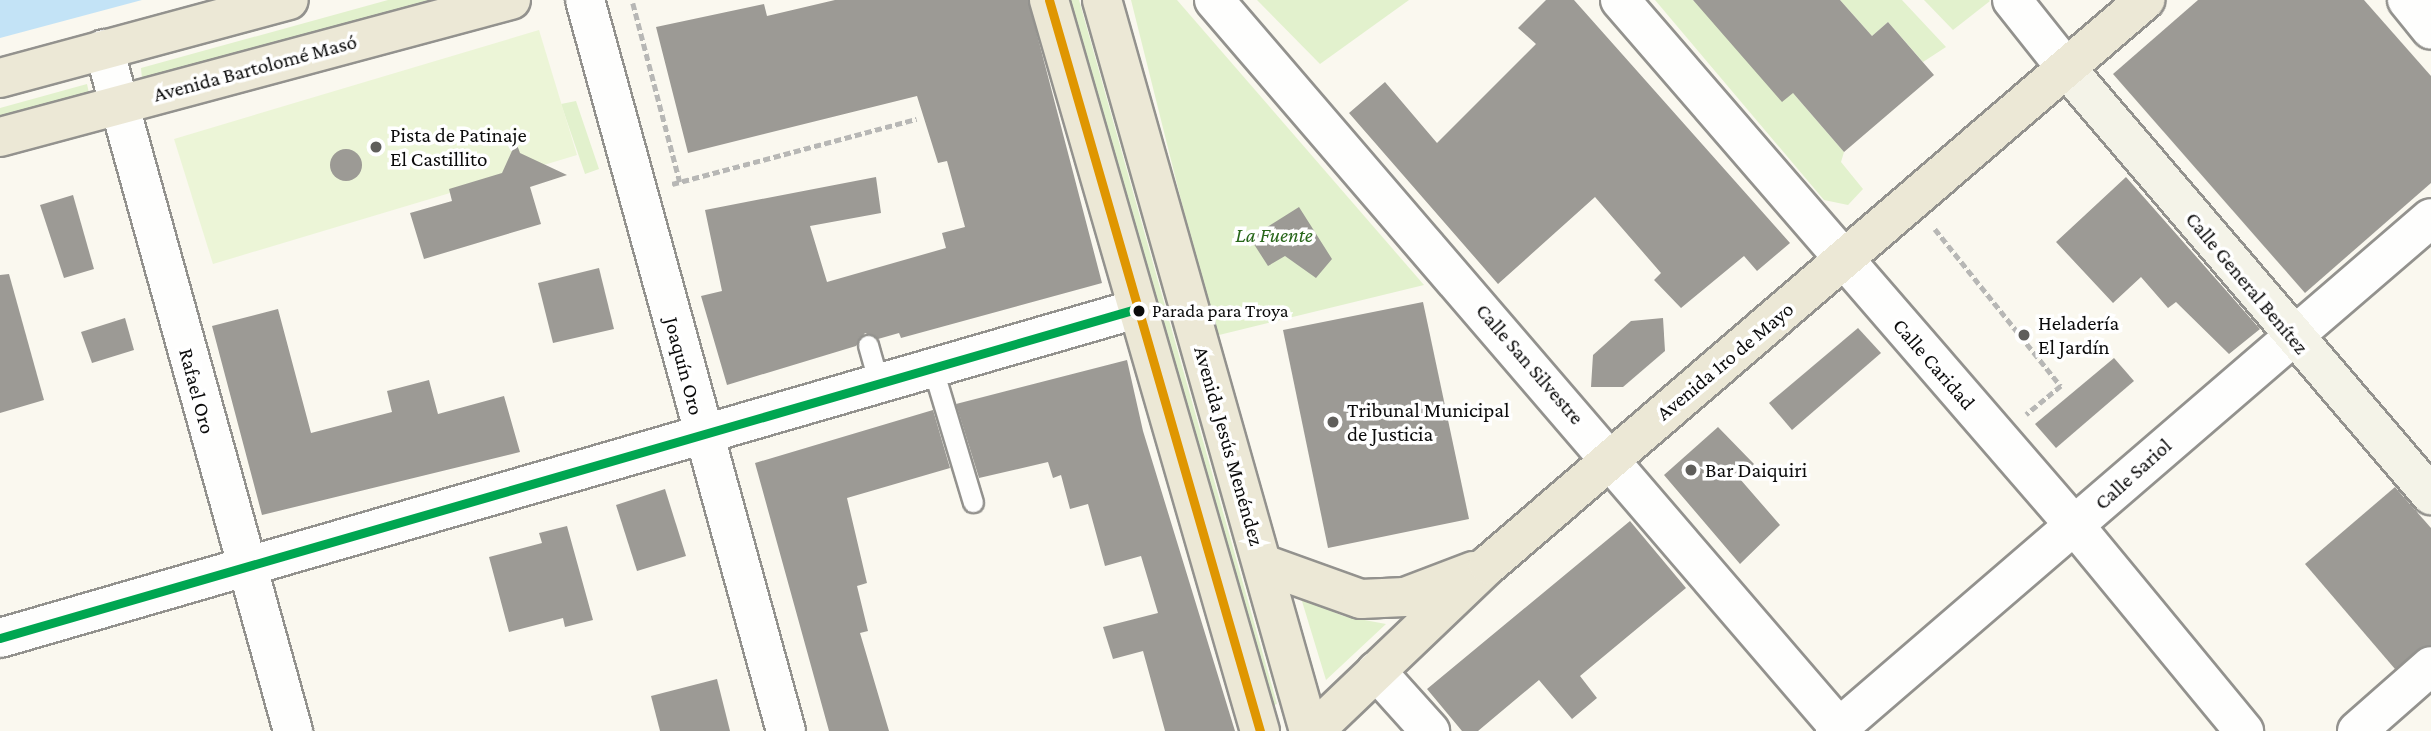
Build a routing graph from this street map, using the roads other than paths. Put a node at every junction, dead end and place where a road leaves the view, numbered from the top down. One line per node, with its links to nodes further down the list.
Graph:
1 (289, 0): 12 (main road)
2 (511, 0): 15 (main road, Avenida Bartolomé Masó)
3 (584, 0): 24 (street, Joaquín Oro)
4 (1049, 0): 19 (main road)
5 (1102, 0): 29 (main road, Avenida Jesús Menéndez)
6 (1214, 0): 25 (street, Calle San Silvestre)
7 (1620, 0): 18 (street, Calle Caridad)
8 (2012, 0): 13 (street)
9 (2145, 0): 13 (main road, Avenida 1ro de Mayo)
10 (2407, 0): 11 (street)
11 (2431, 30)
12 (104, 49): 14 (main road); 15 (street, Rafael Oro)
13 (2066, 68): 18 (main road, Avenida 1ro de Mayo); 20 (street, Calle General Benítez)
14 (0, 78)
15 (120, 104): 16 (main road, Avenida Bartolomé Masó); 31 (street, Rafael Oro)
16 (0, 136)
17 (2431, 218): 20 (street, Calle Sariol)
18 (1843, 260): 25 (main road, Avenida 1ro de Mayo); 28 (street, Calle Caridad)
19 (1136, 309): 22 (street); 38 (main road)
20 (2290, 335): 26 (street, Calle General Benítez); 28 (street, Calle Sariol)
21 (868, 345): 23 (lane)
22 (933, 369): 23 (street); 27 (lane)
23 (879, 384): 24 (street)
24 (703, 434): 31 (street); 37 (street, Joaquín Oro)
25 (1612, 458): 30 (main road, Avenida 1ro de Mayo); 35 (street, Calle San Silvestre)
26 (2431, 495)
27 (973, 502)
28 (2075, 526): 35 (street, Calle Sariol); 42 (street, Calle Caridad)
29 (1263, 564): 30 (main road); 39 (main road, Avenida Jesús Menéndez)
30 (1488, 565): 34 (main road, Avenida 1ro de Mayo)
31 (244, 566): 32 (street); 36 (street, Rafael Oro)
32 (0, 638)
33 (2431, 666): 43 (street)
34 (1367, 680): 39 (main road, Avenida 1ro de Mayo); 40 (main road); 41 (street)
35 (1839, 730)
36 (293, 731)
37 (786, 731)
38 (1260, 731)
39 (1312, 731)
40 (1340, 731)
41 (1430, 731)
42 (2244, 731)
43 (2357, 731)

